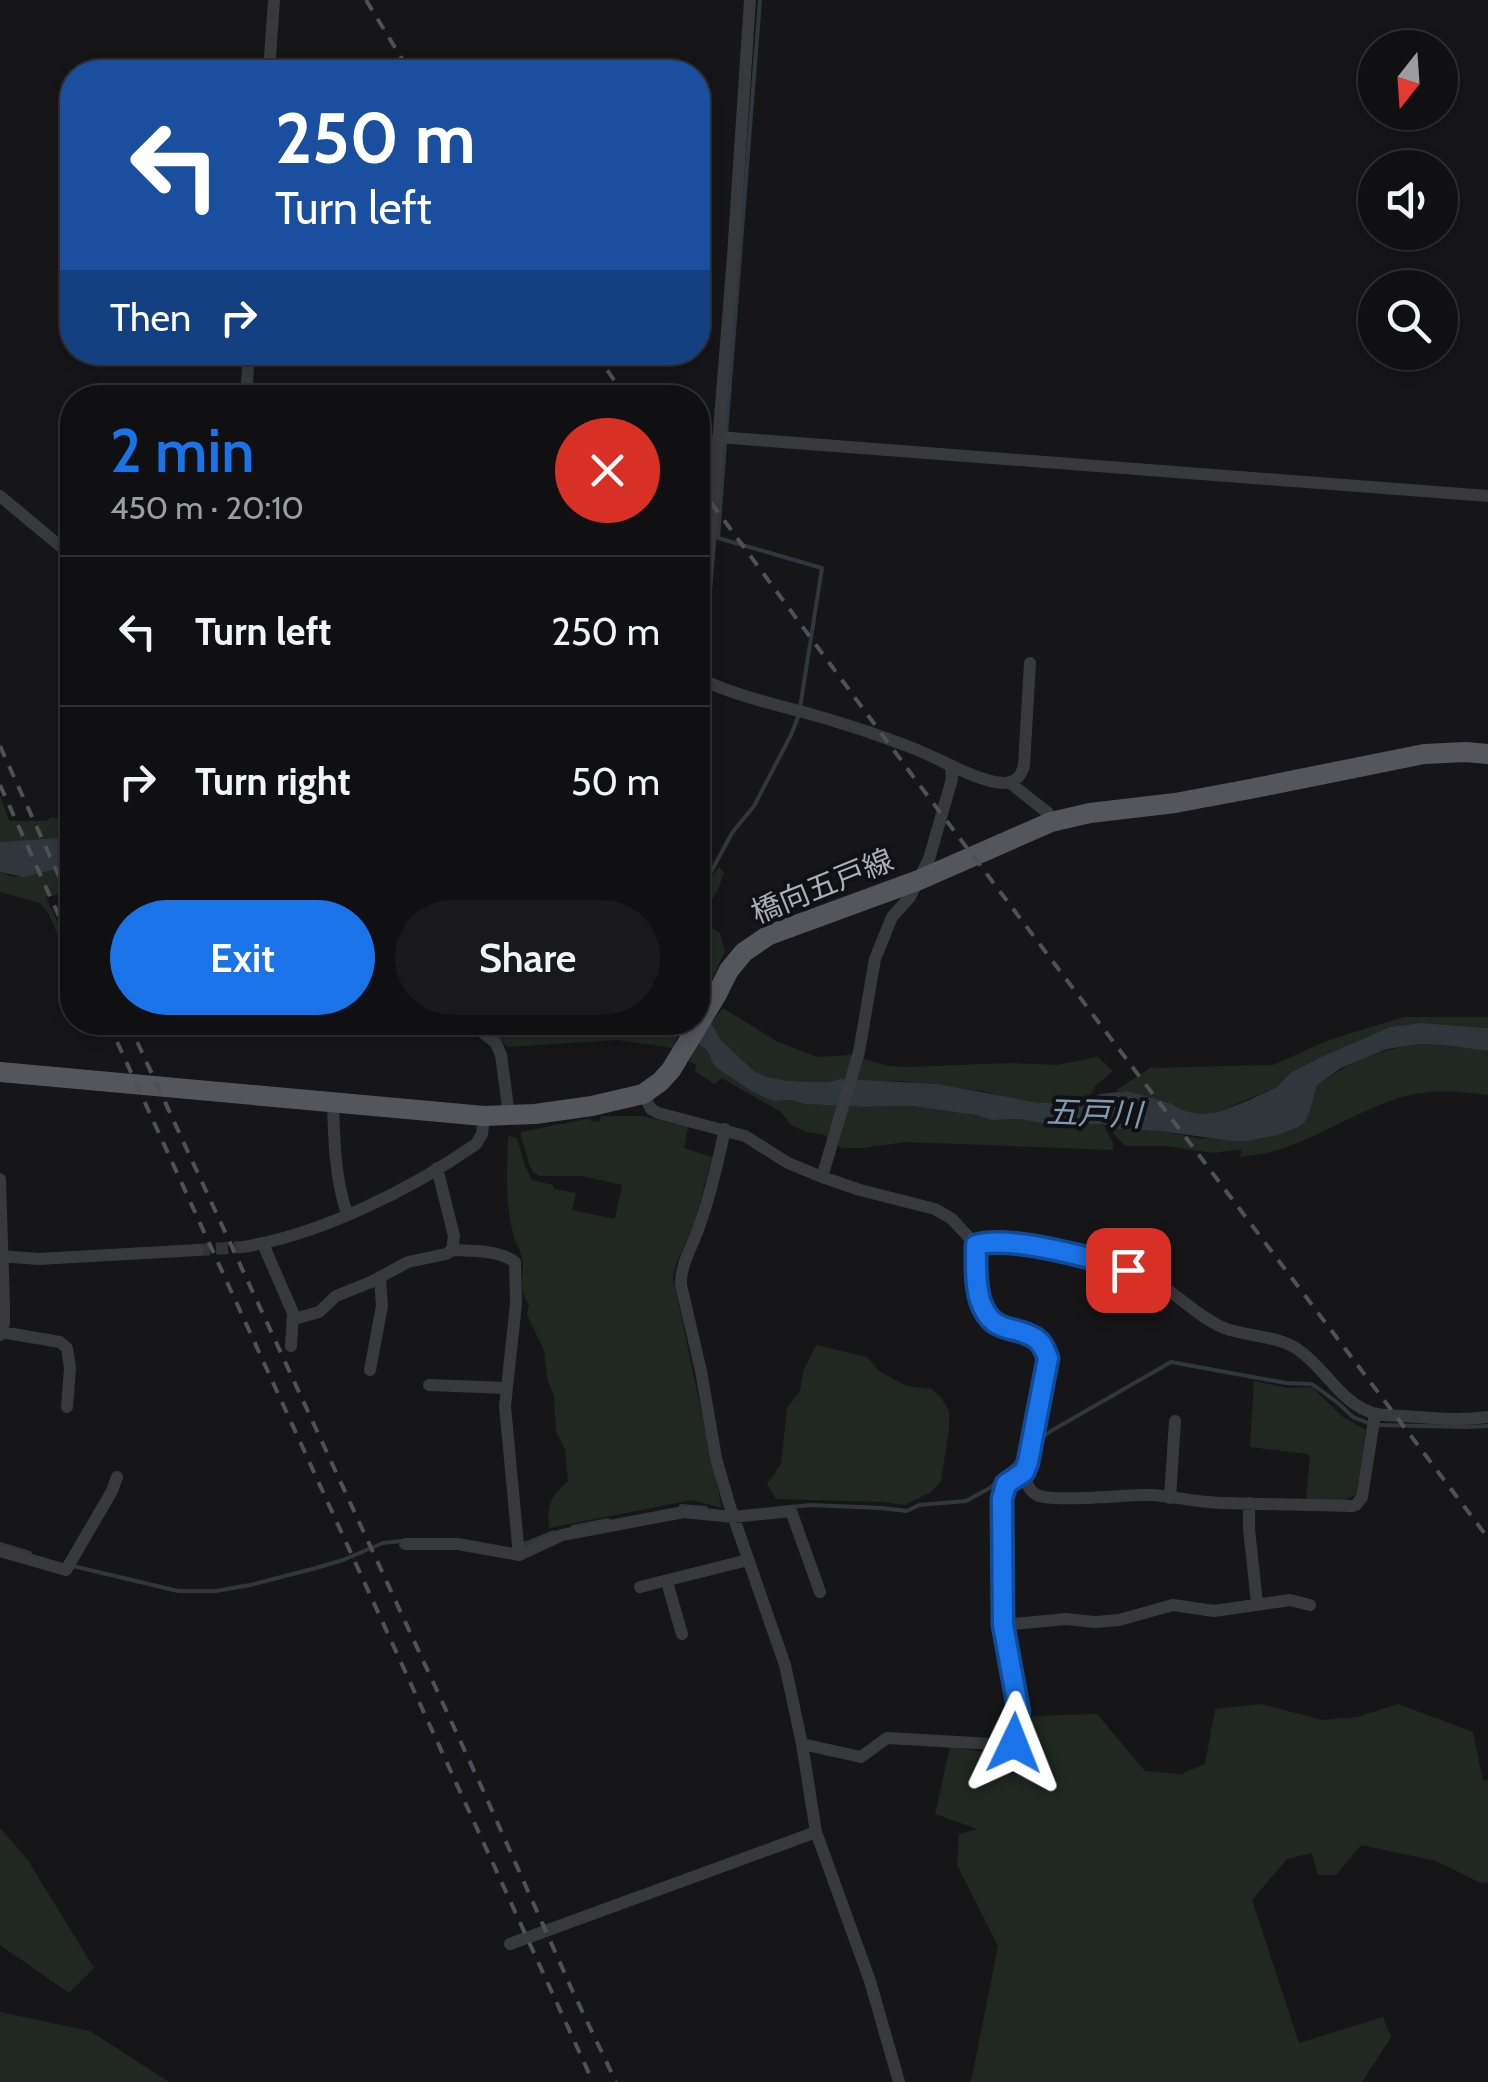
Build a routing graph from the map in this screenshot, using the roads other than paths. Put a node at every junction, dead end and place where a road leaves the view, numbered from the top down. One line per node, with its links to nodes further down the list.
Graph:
1 (274, 0): 3 (street)
2 (750, 0): 4 (street)
3 (270, 60)
4 (718, 436): 6 (street); 7 (street)
5 (0, 496): 8 (street)
6 (1488, 496)
7 (710, 533)
8 (60, 546)
9 (1030, 663): 13 (street)
10 (710, 684): 12 (street)
11 (1488, 754): 14 (main road, 橋向五戸線)
12 (951, 766): 13 (street); 15 (street)
13 (1009, 782): 14 (street)
14 (1050, 822): 15 (main road, 橋向五戸線)
15 (918, 880): 16 (main road, 橋向五戸線); 26 (street)
16 (710, 1006)
17 (485, 1035): 22 (street)
18 (692, 1035): 20 (main road, 橋向五戸線)
19 (0, 1072): 21 (main road)
20 (643, 1094): 22 (main road); 24 (street)
21 (333, 1102): 23 (main road); 28 (street)
22 (509, 1114): 23 (main road)
23 (484, 1116): 25 (street)
24 (724, 1130): 26 (street); 50 (street)
25 (437, 1168): 28 (street); 33 (street)
26 (822, 1177): 30 (street)
27 (0, 1179): 34 (street)
28 (346, 1214): 29 (street)
29 (263, 1244): 31 (street); 36 (street)
30 (976, 1245): 43 (street); 46 (street)
31 (242, 1247)
32 (198, 1250): 34 (street)
33 (452, 1250): 35 (street); 41 (street)
34 (2, 1256): 37 (street)
35 (380, 1278): 36 (street); 39 (street)
36 (294, 1319): 38 (street)
37 (0, 1334): 42 (street)
38 (291, 1346)
39 (370, 1370)
40 (429, 1385): 41 (street)
41 (506, 1388): 53 (street)
42 (67, 1407)
43 (1374, 1414): 44 (street); 49 (street)
44 (1488, 1417)
45 (1175, 1421): 48 (street)
46 (1024, 1472): 48 (street); 60 (street)
47 (118, 1477): 52 (street)
48 (1170, 1498): 49 (street)
49 (1248, 1503): 58 (street)
50 (733, 1517): 53 (street); 54 (street); 57 (street)
51 (405, 1544): 53 (street)
52 (0, 1551)
53 (519, 1555)
54 (748, 1560): 55 (street); 62 (street)
55 (667, 1582): 56 (street); 61 (street)
56 (640, 1587)
57 (820, 1592)
58 (1257, 1603): 59 (street); 60 (street)
59 (1310, 1605)
60 (1003, 1625): 62 (street)
61 (682, 1634)
62 (802, 1744): 63 (street)
63 (816, 1832): 64 (street); 65 (street)
64 (510, 1944)
65 (899, 2082)

